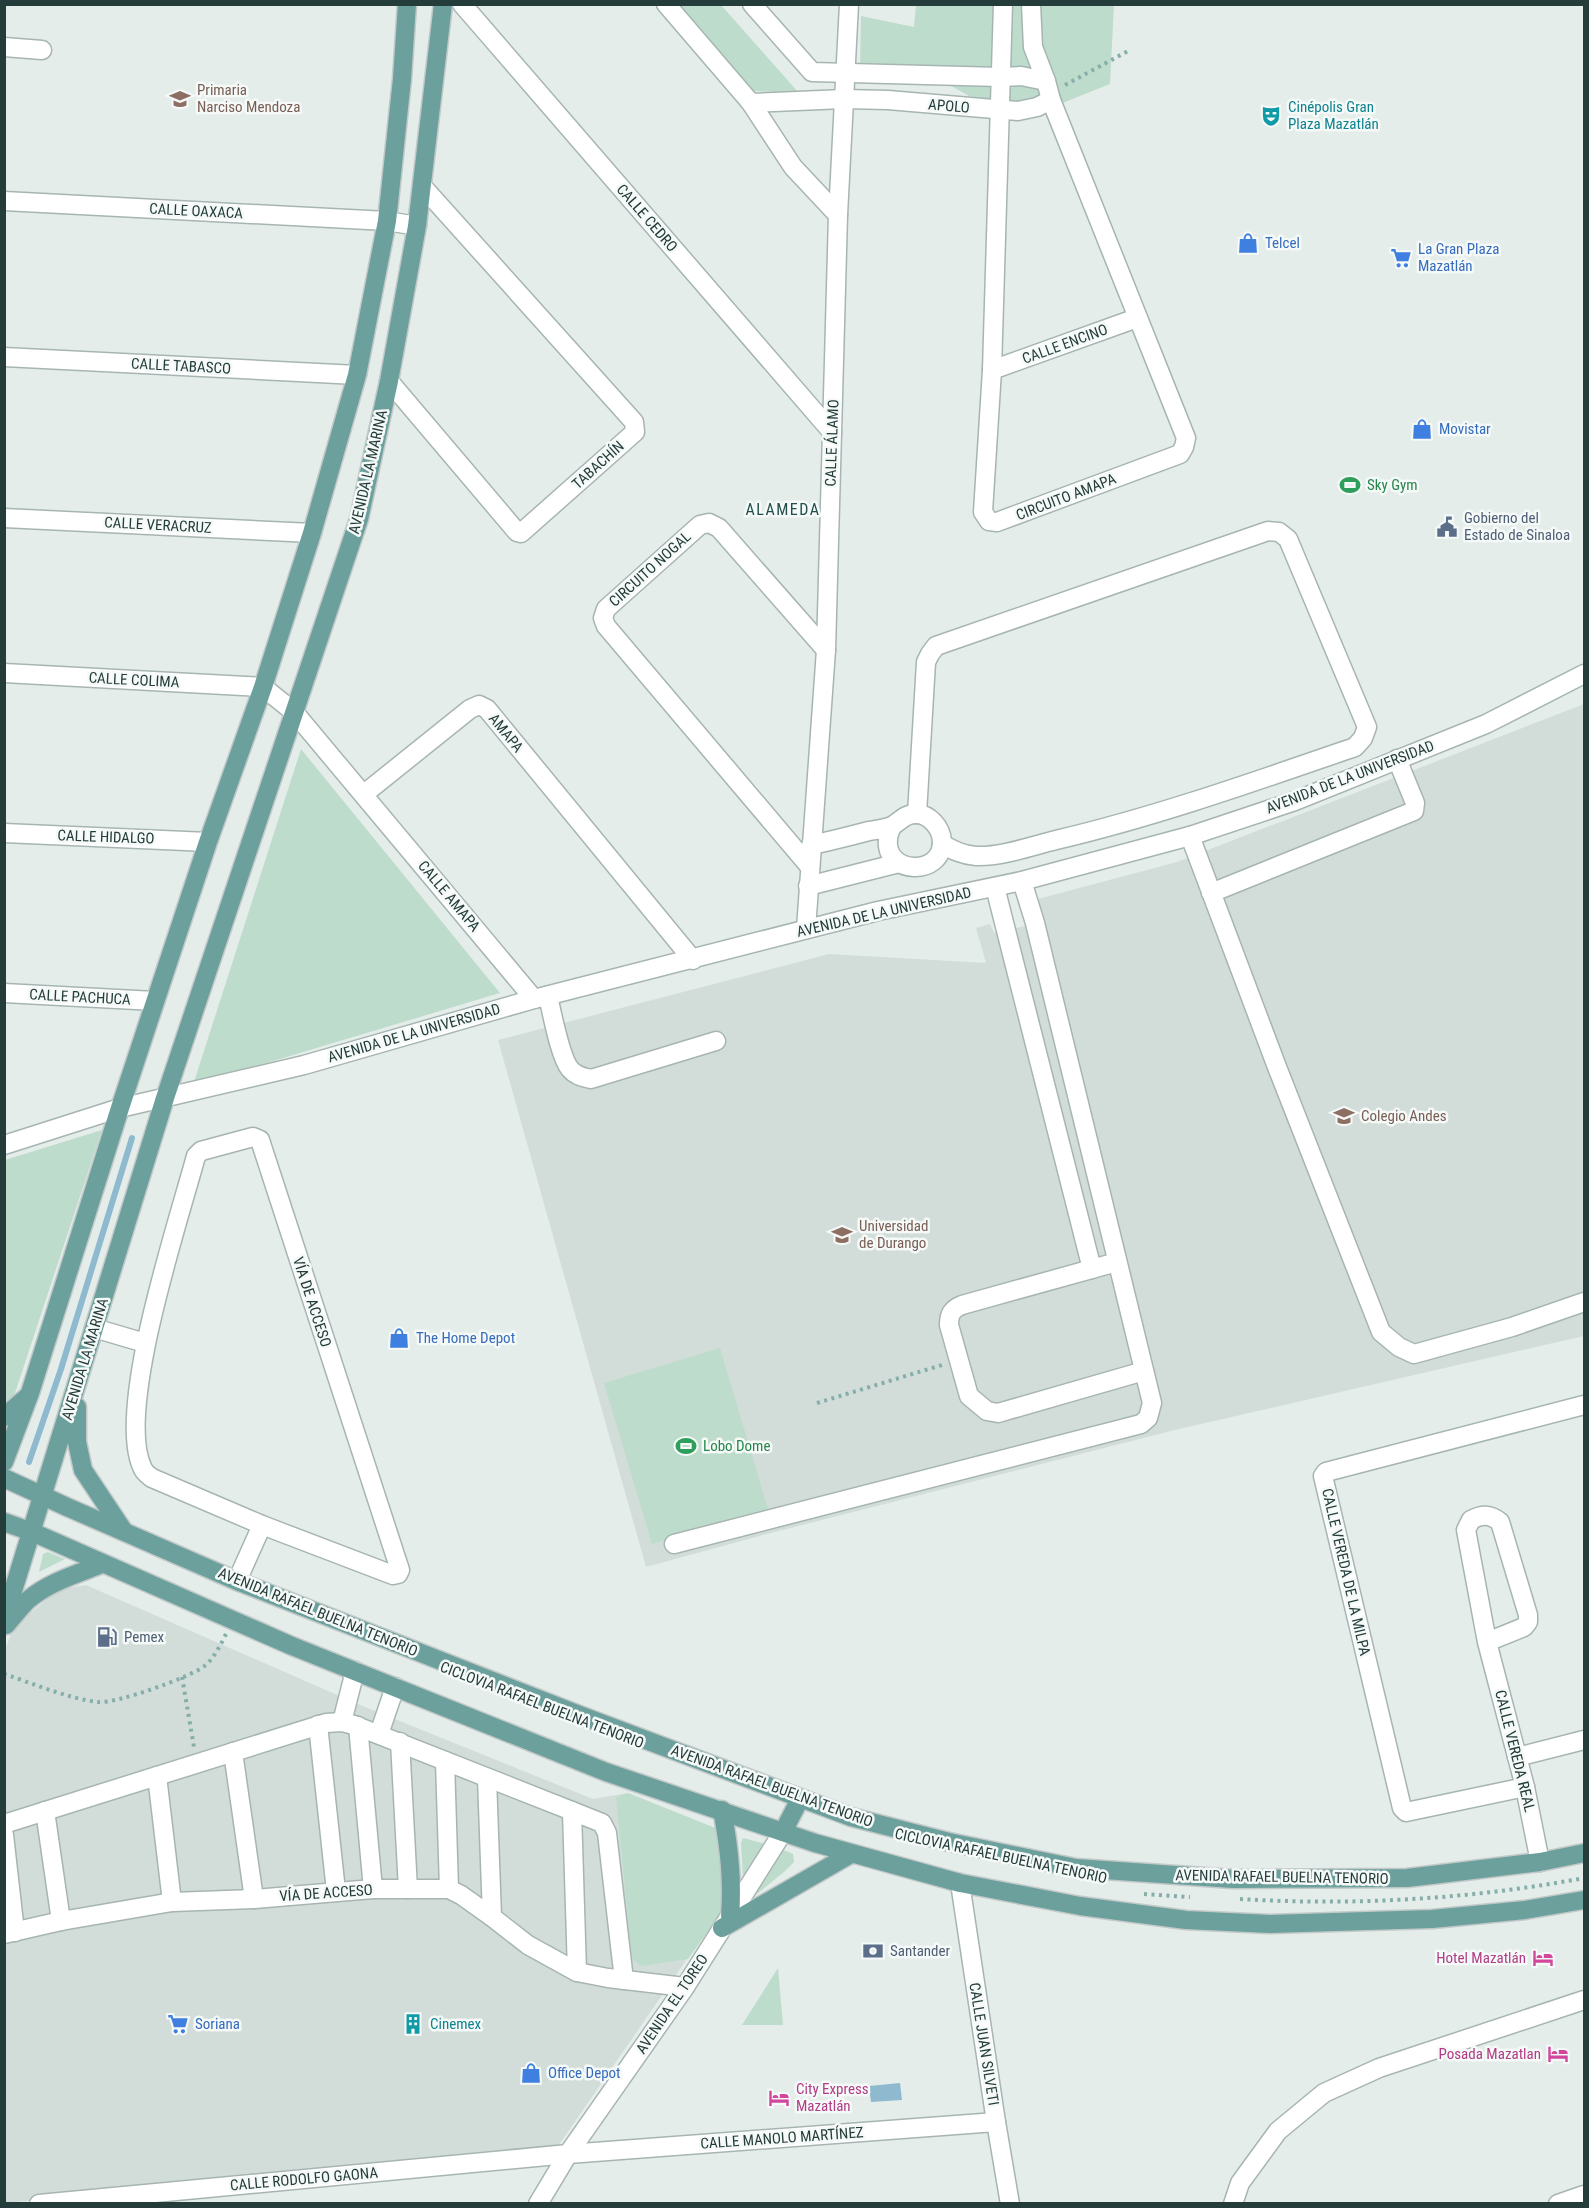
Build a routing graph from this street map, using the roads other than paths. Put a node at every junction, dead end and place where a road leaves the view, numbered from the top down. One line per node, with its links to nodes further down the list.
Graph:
1 (407, 4): 21 (main road)
2 (443, 4): 18 (main road, AVENIDA LA MARINA)
3 (462, 4): 28 (street, CALLE CEDRO)
4 (666, 4): 16 (street)
5 (752, 4): 11 (street, APOLO)
6 (849, 4): 11 (street)
7 (1003, 4): 12 (street, CIRCUITO AMAPA)
8 (1031, 4): 13 (street, CIRCUITO AMAPA)
9 (4, 47): 10 (street)
10 (42, 50)
11 (846, 72): 12 (street, APOLO); 14 (street, CALLE ÁLAMO)
12 (1000, 78): 13 (street, APOLO); 17 (street, CIRCUITO AMAPA)
13 (1046, 81): 15 (street, CIRCUITO AMAPA)
14 (844, 99): 16 (street, APOLO); 17 (street, APOLO); 20 (street, CALLE ÁLAMO)
15 (1051, 100): 17 (street, APOLO); 23 (street, CIRCUITO AMAPA)
16 (752, 103): 20 (street)
17 (999, 109): 25 (street, CIRCUITO AMAPA)
18 (423, 187): 22 (main road, AVENIDA LA MARINA); 27 (street, TABACHÍN)
19 (4, 201): 21 (street, CALLE OAXACA)
20 (838, 215): 28 (street, CALLE ÁLAMO)
21 (387, 221): 22 (street); 26 (main road)
22 (417, 226): 27 (main road, AVENIDA LA MARINA)
23 (1137, 318): 25 (street, CALLE ENCINO); 25 (street, CIRCUITO AMAPA)
24 (4, 357): 26 (street, CALLE TABASCO)
25 (992, 370)
26 (357, 375): 30 (main road)
27 (389, 381): 35 (main road, AVENIDA LA MARINA)
28 (832, 432): 31 (street, CALLE ÁLAMO)
29 (4, 518): 30 (street, CALLE VERACRUZ)
30 (312, 533): 34 (main road)
31 (826, 650): 44 (street, CALLE ÁLAMO); 46 (street, CIRCUITO NOGAL)
32 (4, 673): 34 (street, CALLE COLIMA)
33 (1584, 674): 36 (street, AVENIDA DE LA UNIVERSIDAD)
34 (263, 687): 35 (street); 42 (main road)
35 (294, 711): 37 (street); 57 (main road, AVENIDA LA MARINA)
36 (1397, 759): 41 (street, AVENIDA DE LA UNIVERSIDAD); 50 (street)
37 (364, 794): 52 (street, AMAPA); 54 (street, CALLE AMAPA)
38 (917, 814): 39 (street); 43 (street); 43 (street)
39 (892, 826): 44 (street); 45 (street)
40 (4, 833): 42 (street, CALLE HIDALGO)
41 (1190, 836): 47 (street, AVENIDA DE LA UNIVERSIDAD); 50 (street)
42 (208, 842): 55 (main road)
43 (942, 844): 45 (street)
44 (811, 845): 46 (street, CALLE ÁLAMO)
45 (899, 863): 48 (street)
46 (810, 867): 48 (street, CALLE ÁLAMO)
47 (1022, 881): 49 (street, AVENIDA DE LA UNIVERSIDAD); 60 (street)
48 (808, 886): 51 (street, CALLE ÁLAMO)
49 (994, 887): 51 (street, AVENIDA DE LA UNIVERSIDAD); 61 (street)
50 (1212, 894): 62 (street)
51 (806, 929): 52 (street, AVENIDA DE LA UNIVERSIDAD)
52 (693, 960): 54 (street, AVENIDA DE LA UNIVERSIDAD)
53 (4, 993): 55 (street, CALLE PACHUCA)
54 (541, 998): 56 (street); 57 (street, AVENIDA DE LA UNIVERSIDAD)
55 (155, 1001): 58 (main road)
56 (716, 1041)
57 (165, 1098): 58 (street); 63 (main road, AVENIDA LA MARINA)
58 (120, 1108): 59 (street); 67 (main road)
59 (4, 1145)
60 (1117, 1262): 61 (street); 65 (street)
61 (1092, 1269): 65 (street)
62 (1584, 1302)
63 (94, 1328): 64 (street); 66 (main road, AVENIDA LA MARINA)
64 (145, 1343): 74 (street, VÍA DE ACCESO); 74 (street, VÍA DE ACCESO)
65 (1144, 1371): 77 (street)
66 (77, 1386): 72 (main road, AVENIDA LA MARINA); 75 (main road)
67 (30, 1393): 69 (main road); 70 (main road)
68 (1584, 1406): 95 (street, CALLE VEREDA DE LA MILPA)
69 (4, 1417)
70 (4, 1462)
71 (4, 1478): 72 (main road, AVENIDA RAFAEL BUELNA TENORIO)
72 (44, 1495): 75 (main road, AVENIDA RAFAEL BUELNA TENORIO); 76 (main road, AVENIDA LA MARINA)
73 (4, 1522): 76 (main road)
74 (262, 1525): 79 (street)
75 (123, 1530): 79 (main road, AVENIDA RAFAEL BUELNA TENORIO)
76 (32, 1532): 78 (main road); 80 (main road, AVENIDA LA MARINA)
77 (674, 1544)
78 (102, 1564): 81 (main road); 83 (main road)
79 (237, 1581): 96 (main road, AVENIDA RAFAEL BUELNA TENORIO)
80 (4, 1620)
81 (4, 1627)
82 (1487, 1642): 82 (street, CALLE VEREDA REAL); 91 (street, CALLE VEREDA REAL)
83 (355, 1671): 84 (main road); 85 (street)
84 (396, 1687): 87 (street); 97 (main road)
85 (350, 1724): 86 (street); 87 (street); 107 (street)
86 (318, 1725): 90 (street); 110 (street)
87 (379, 1734): 89 (street)
88 (1584, 1740): 91 (street)
89 (400, 1742): 92 (street); 108 (street)
90 (233, 1752): 93 (street); 111 (street)
91 (1517, 1756): 95 (street, CALLE VEREDA REAL)
92 (446, 1761): 94 (street); 109 (street)
93 (157, 1776): 98 (street); 113 (street)
94 (487, 1778): 99 (street); 114 (street)
95 (1525, 1787): 105 (street, CALLE VEREDA REAL)
96 (801, 1799): 101 (main road); 105 (main road, AVENIDA RAFAEL BUELNA TENORIO)
97 (722, 1810): 101 (main road); 116 (main road)
98 (45, 1811): 100 (street); 115 (street)
99 (572, 1811): 118 (street); 119 (street)
100 (4, 1824)
101 (783, 1832): 104 (main road); 116 (street, AVENIDA EL TOREO)
102 (4, 1835): 117 (street)
103 (1584, 1853): 105 (main road, AVENIDA RAFAEL BUELNA TENORIO)
104 (851, 1854): 106 (main road); 116 (main road)
105 (1540, 1862)
106 (960, 1883): 112 (main road); 122 (street, CALLE JUAN SILVETI)
107 (373, 1889): 108 (street, VÍA DE ACCESO); 110 (street, VÍA DE ACCESO)
108 (408, 1889): 109 (street, VÍA DE ACCESO)
109 (449, 1889): 114 (street)
110 (336, 1891): 111 (street, VÍA DE ACCESO)
111 (254, 1899): 113 (street, VÍA DE ACCESO)
112 (1584, 1900)
113 (172, 1902): 115 (street, VÍA DE ACCESO)
114 (492, 1917): 118 (street)
115 (61, 1921): 117 (street, VÍA DE ACCESO)
116 (726, 1922): 120 (street, AVENIDA EL TOREO)
117 (10, 1933)
118 (577, 1972): 119 (street)
119 (624, 1980): 120 (street)
120 (685, 1987): 123 (street, AVENIDA EL TOREO)
121 (1584, 2000): 128 (street)
122 (996, 2122): 123 (street, CALLE MANOLO MARTÍNEZ); 127 (street, CALLE JUAN SILVETI)
123 (568, 2154): 125 (street, CALLE RODOLFO GAONA); 126 (street, AVENIDA EL TOREO)
124 (1584, 2195): 129 (street)
125 (39, 2204)
126 (538, 2204)
127 (1010, 2204)
128 (1233, 2204)
129 (1558, 2204)

